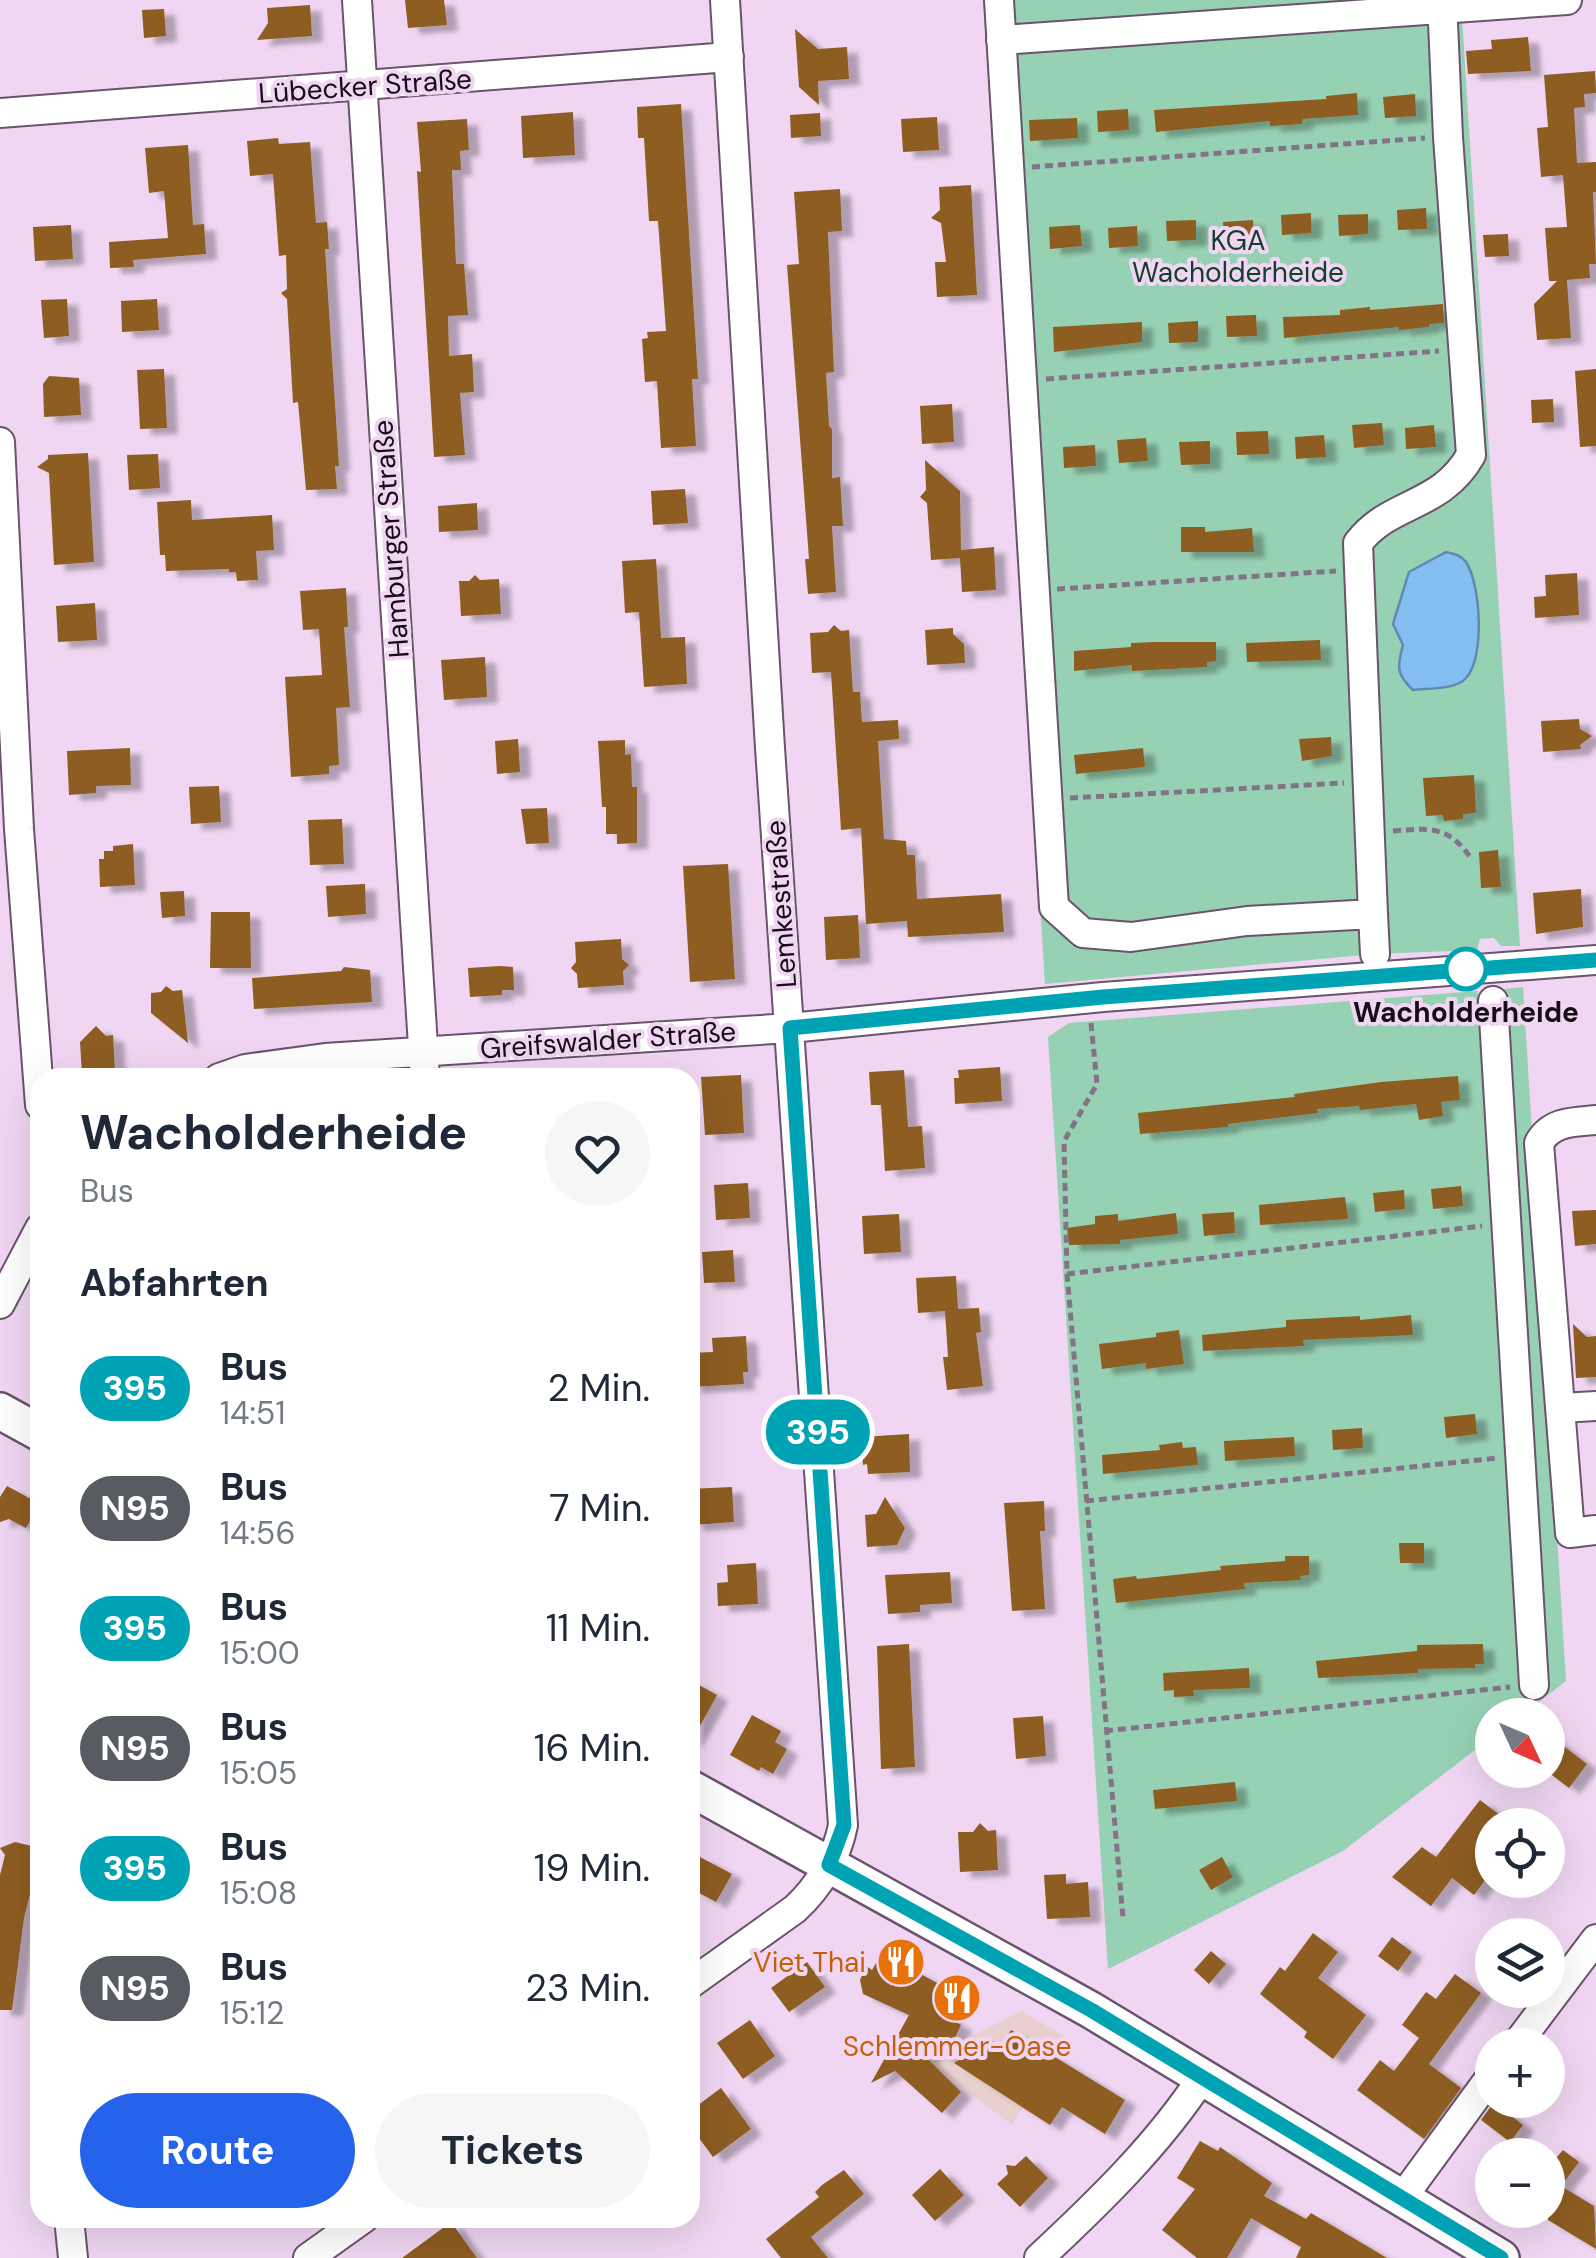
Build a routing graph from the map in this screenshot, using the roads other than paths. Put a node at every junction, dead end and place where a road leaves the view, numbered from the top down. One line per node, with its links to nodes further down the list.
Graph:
1 (357, 0): 8 (street, Hamburger Straße)
2 (725, 0): 7 (street, Lemkestraße)
3 (999, 0): 6 (street)
4 (1567, 0): 5 (street)
5 (1450, 5): 6 (street); 11 (street)
6 (1001, 40): 11 (street)
7 (729, 57): 8 (street, Lübecker Straße); 15 (street, Lemkestraße)
8 (363, 86): 9 (street, Lübecker Straße); 16 (street, Hamburger Straße)
9 (0, 113)
10 (0, 442): 17 (street)
11 (1373, 914): 12 (street)
12 (1375, 954)
13 (1596, 960): 15 (street, Greifswalder Straße)
14 (1493, 1000): 27 (street)
15 (790, 1028): 16 (street, Greifswalder Straße); 29 (street, Lemkestraße)
16 (425, 1065): 18 (street, Greifswalder Straße)
17 (37, 1068)
18 (252, 1068)
19 (1596, 1120): 23 (street)
20 (30, 1247): 21 (street)
21 (0, 1304)
22 (1596, 1406): 23 (street)
23 (1561, 1408): 26 (street)
24 (0, 1411): 25 (main road)
25 (30, 1427)
26 (1596, 1530)
27 (1534, 1685)
28 (700, 1794): 29 (main road)
29 (829, 1865): 31 (street, Lemkestraße); 33 (main road)
30 (1596, 1939): 32 (street)
31 (700, 1977)
32 (1529, 2028)
33 (1204, 2076): 35 (main road); 40 (street)
34 (1475, 2098): 35 (street)
35 (1402, 2198): 41 (main road)
36 (70, 2228): 38 (street)
37 (350, 2228): 39 (street)
38 (73, 2258)
39 (308, 2258)
40 (1039, 2258)
41 (1502, 2258)

